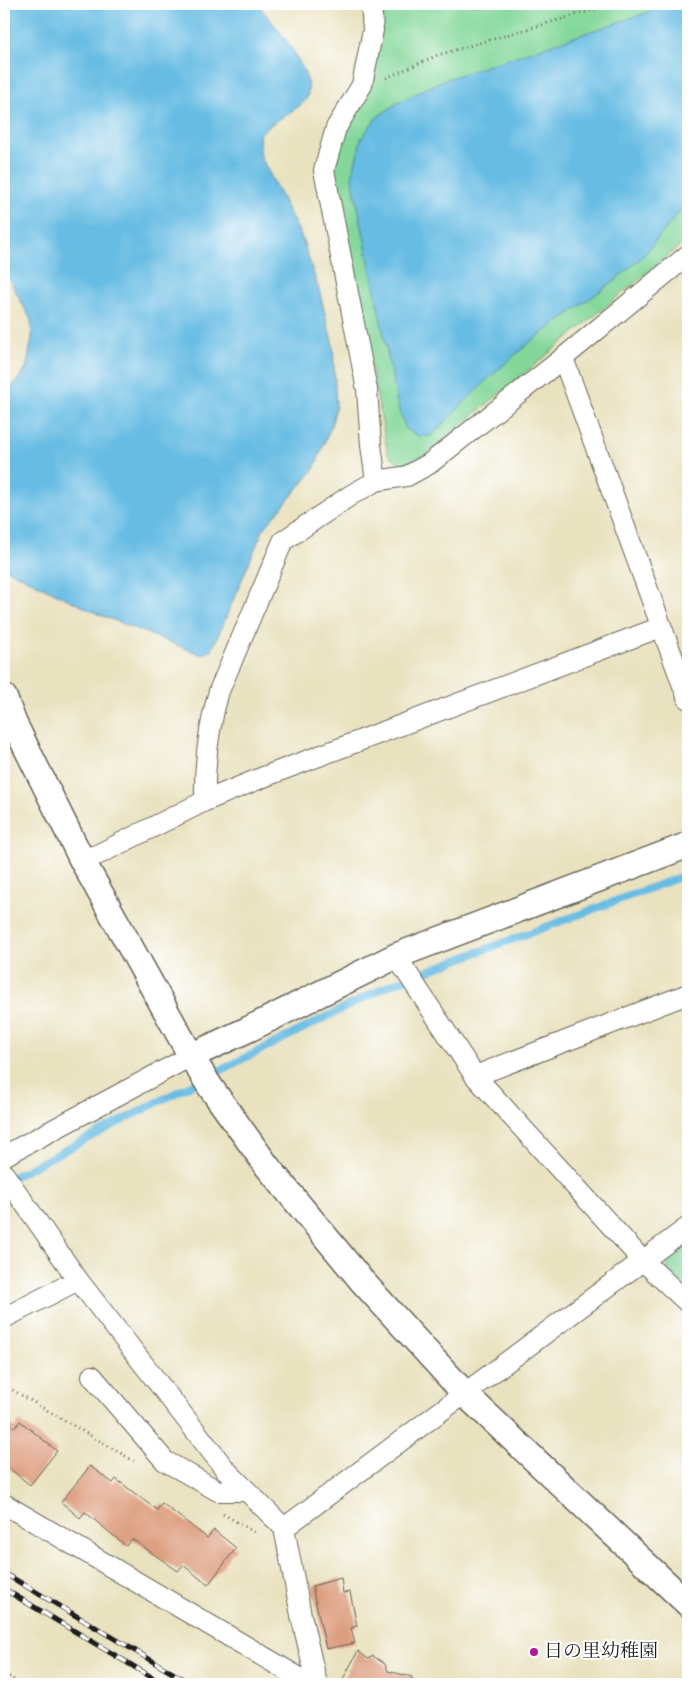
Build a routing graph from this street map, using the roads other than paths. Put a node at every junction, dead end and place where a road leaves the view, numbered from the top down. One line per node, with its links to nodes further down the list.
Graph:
1 (371, 4): 4 (street)
2 (688, 255): 3 (street)
3 (563, 358): 4 (street); 5 (street)
4 (376, 481): 9 (street)
5 (661, 627): 7 (street); 9 (street)
6 (4, 697): 8 (street)
7 (688, 699)
8 (9, 725): 11 (street)
9 (205, 801): 11 (street)
10 (688, 845): 12 (street)
11 (82, 860): 14 (street)
12 (405, 970): 14 (street); 15 (street)
13 (688, 994): 15 (street)
14 (193, 1059): 16 (street); 24 (street)
15 (475, 1076): 19 (street)
16 (4, 1156)
17 (8, 1180): 20 (street)
18 (688, 1227): 19 (street)
19 (643, 1261): 21 (street); 24 (street)
20 (78, 1280): 22 (street); 25 (street)
21 (688, 1303)
22 (4, 1318)
23 (92, 1376): 25 (street)
24 (465, 1394): 27 (street); 28 (street)
25 (247, 1491): 27 (street)
26 (4, 1504): 29 (street)
27 (284, 1528): 30 (street)
28 (688, 1604)
29 (310, 1684)
30 (317, 1684)

